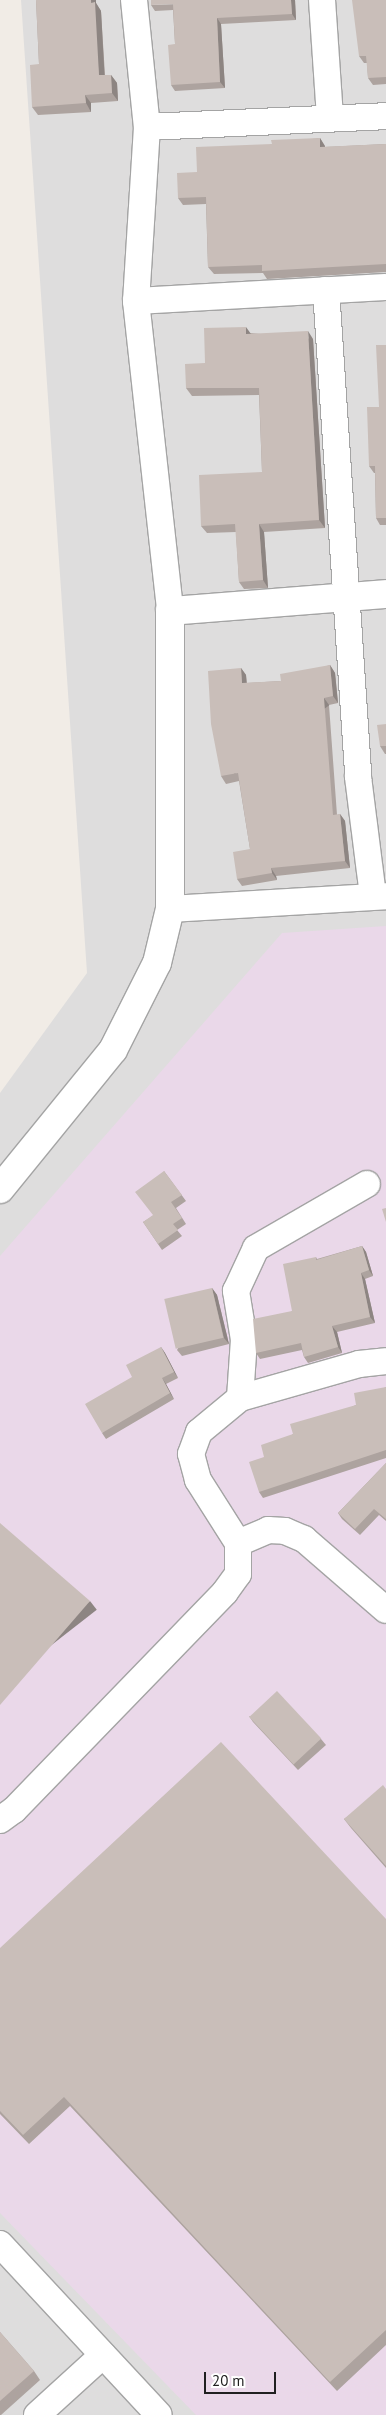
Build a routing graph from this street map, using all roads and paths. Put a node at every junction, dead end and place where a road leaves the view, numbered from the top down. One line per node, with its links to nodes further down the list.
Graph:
1 (134, 0): 5 (street)
2 (322, 0): 4 (street)
3 (386, 116): 4 (street)
4 (330, 118): 5 (street)
5 (147, 127): 8 (street)
6 (386, 287): 7 (street)
7 (326, 290): 8 (street); 10 (street)
8 (136, 301): 11 (street)
9 (386, 594): 10 (street)
10 (346, 597): 11 (street); 12 (street)
11 (170, 611): 13 (street)
12 (380, 896): 13 (street)
13 (170, 909): 15 (street)
14 (367, 1184): 17 (street)
15 (0, 1189)
16 (386, 1361): 17 (street)
17 (240, 1398): 18 (street)
18 (238, 1543): 19 (street); 20 (street)
19 (386, 1610)
20 (0, 1820)
21 (0, 2244): 22 (street)
22 (103, 2355): 23 (street); 24 (street)
23 (37, 2415)
24 (159, 2415)

